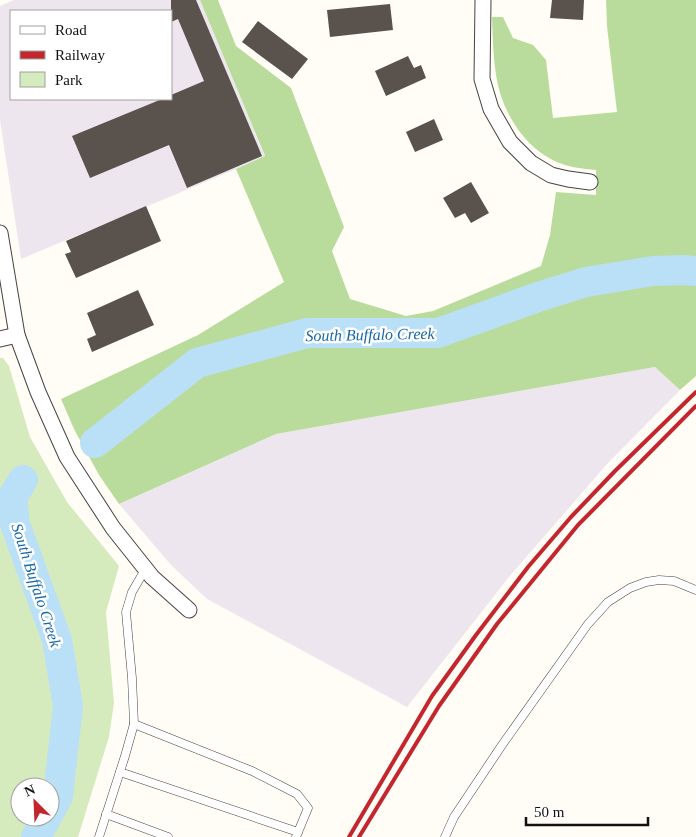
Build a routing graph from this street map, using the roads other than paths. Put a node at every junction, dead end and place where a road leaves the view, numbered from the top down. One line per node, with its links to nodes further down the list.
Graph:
1 (483, 0): 2 (street)
2 (590, 182)
3 (0, 233): 4 (street)
4 (17, 335): 5 (street); 6 (street)
5 (0, 339)
6 (146, 568): 8 (street); 9 (lane)
7 (696, 590): 15 (lane)
8 (189, 610)
9 (134, 724): 10 (lane); 12 (lane)
10 (120, 772): 11 (lane); 12 (lane)
11 (106, 814): 13 (lane); 14 (lane)
12 (297, 834)
13 (99, 837)
14 (168, 837)
15 (445, 837)

